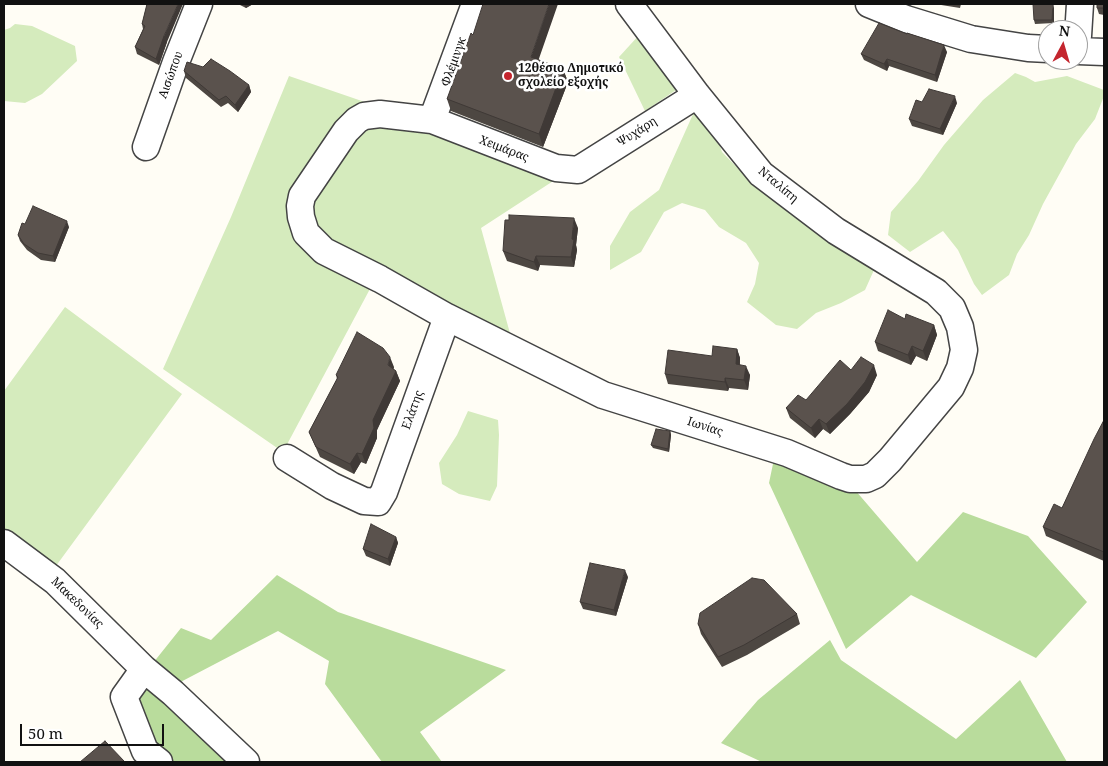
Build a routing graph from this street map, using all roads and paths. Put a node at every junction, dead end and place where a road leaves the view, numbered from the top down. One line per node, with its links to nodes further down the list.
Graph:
1 (199, 4): 12 (street, Αισώπου)
2 (476, 4): 11 (street, Φλέμινγκ)
3 (629, 4): 10 (street, Νταλίπη)
4 (869, 4): 7 (street)
5 (1080, 4): 6 (street)
6 (1079, 20)
7 (1038, 48)
8 (1088, 51): 9 (street)
9 (1104, 52)
10 (697, 95): 13 (street, Ψυχάρη); 16 (street, Νταλίπη)
11 (432, 120): 13 (street, Χειμάρας); 14 (street, Χειμάρας)
12 (146, 147)
13 (578, 170)
14 (324, 251): 15 (street, Ιωνίας)
15 (446, 317): 16 (street, Ιωνίας); 17 (street, Ελάτης)
16 (960, 327)
17 (286, 458)
18 (4, 543): 19 (street, Μακεδονίας)
19 (144, 669): 20 (street); 21 (street, Μακεδονίας)
20 (159, 762)
21 (246, 762)

